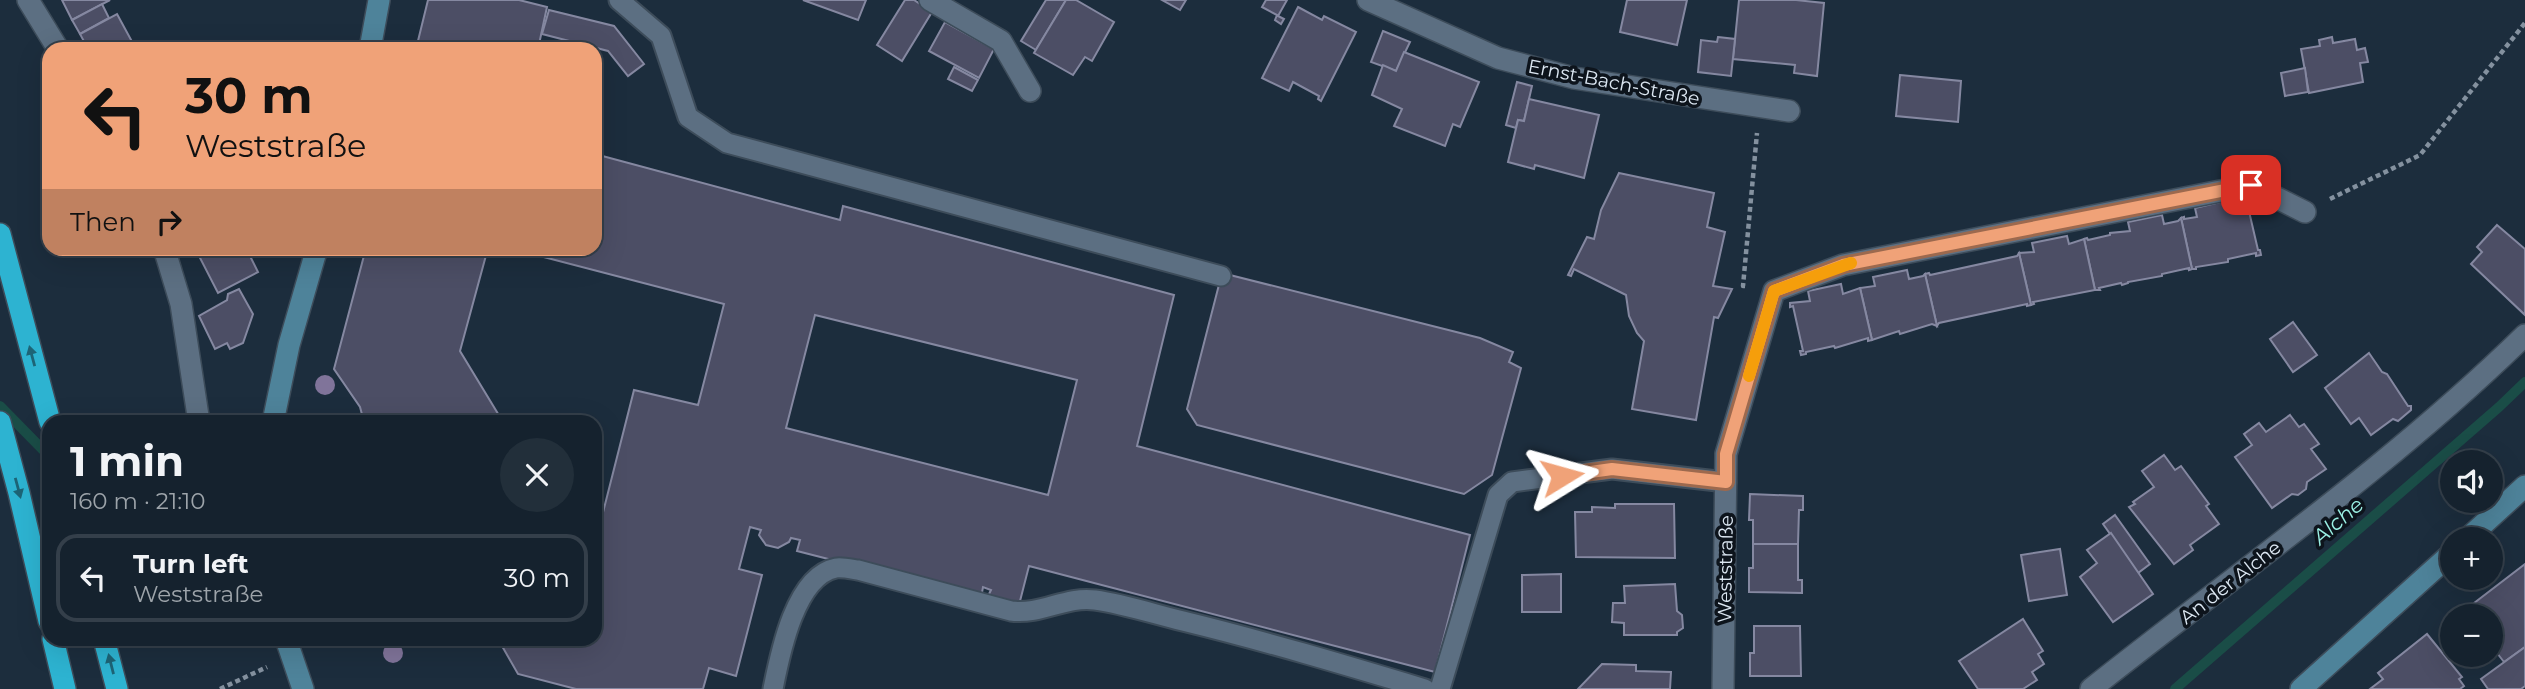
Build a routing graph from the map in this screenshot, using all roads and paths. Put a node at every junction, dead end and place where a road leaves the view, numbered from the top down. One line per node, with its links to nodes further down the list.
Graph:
1 (27, 0): 7 (street)
2 (379, 0): 8 (main road)
3 (619, 0): 16 (lane)
4 (930, 0): 9 (street)
5 (1368, 0): 10 (street, Ernst-Bach-Straße)
6 (2525, 23): 12 (path)
7 (54, 42)
8 (371, 42)
9 (1030, 91)
10 (1759, 108): 11 (street, Ernst-Bach-Straße); 17 (path)
11 (1789, 111)
12 (2305, 212): 17 (street)
13 (0, 234): 19 (highway, one-way to 13)
14 (166, 256): 20 (street)
15 (315, 256): 21 (main road)
16 (1221, 276)
17 (1774, 291): 23 (street, Weststraße)
18 (2525, 335): 39 (street, An der Alche)
19 (48, 415)
20 (198, 415)
21 (274, 415)
22 (0, 422): 27 (highway, one-way to 27)
23 (1726, 482): 37 (lane); 38 (street, Weststraße)
24 (2525, 486): 25 (main road)
25 (2480, 527)
26 (2440, 563): 40 (main road)
27 (42, 591)
28 (55, 646): 31 (highway)
29 (106, 646): 32 (highway, one-way to 29)
30 (289, 647): 33 (path); 34 (main road)
31 (65, 689)
32 (117, 689)
33 (220, 689)
34 (303, 689)
35 (773, 689): 36 (lane)
36 (1425, 689)
37 (1440, 689)
38 (1723, 689)
39 (2091, 689)
40 (2301, 689)

